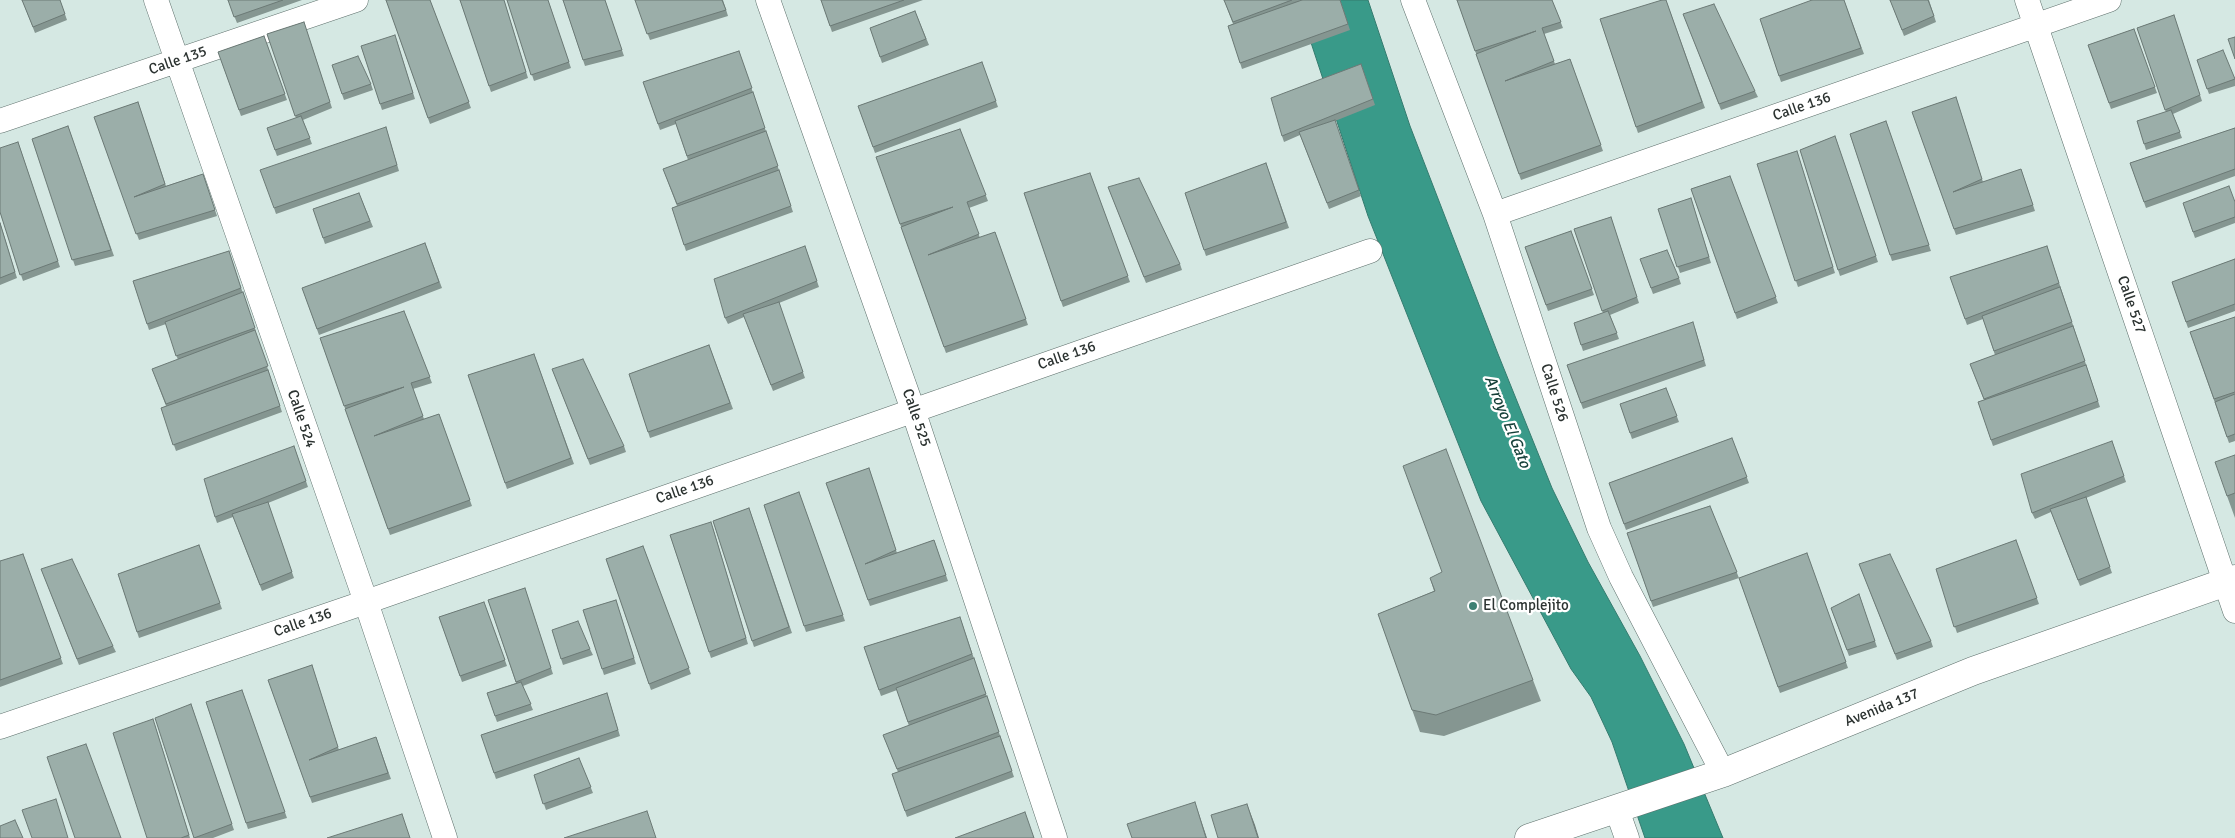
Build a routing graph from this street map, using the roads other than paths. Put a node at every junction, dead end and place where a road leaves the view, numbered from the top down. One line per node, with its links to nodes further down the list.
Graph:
1 (156, 0): 8 (street, Calle 524)
2 (356, 0): 8 (street, Calle 135)
3 (768, 0): 12 (street, Calle 525)
4 (1413, 0): 10 (street, Calle 526)
5 (2027, 0): 7 (street, Calle 527)
6 (2109, 0): 7 (street, Calle 136)
7 (2036, 26): 10 (street, Calle 136); 13 (street, Calle 527)
8 (176, 62): 9 (street, Calle 135); 14 (street, Calle 524)
9 (0, 121)
10 (1495, 214): 17 (street, Calle 526)
11 (1370, 251): 12 (street, Calle 136)
12 (913, 410): 14 (street, Calle 136); 20 (street, Calle 525)
13 (2230, 581): 15 (street, Calle 527); 17 (street, Avenida 137)
14 (366, 602): 16 (street, Calle 136); 19 (street, Calle 524)
15 (2235, 610)
16 (0, 727)
17 (1724, 773): 18 (street, Avenida 137)
18 (1616, 810): 21 (street, Avenida 137); 22 (street)
19 (445, 838)
20 (1055, 838)
21 (1529, 838)
22 (1626, 838)

